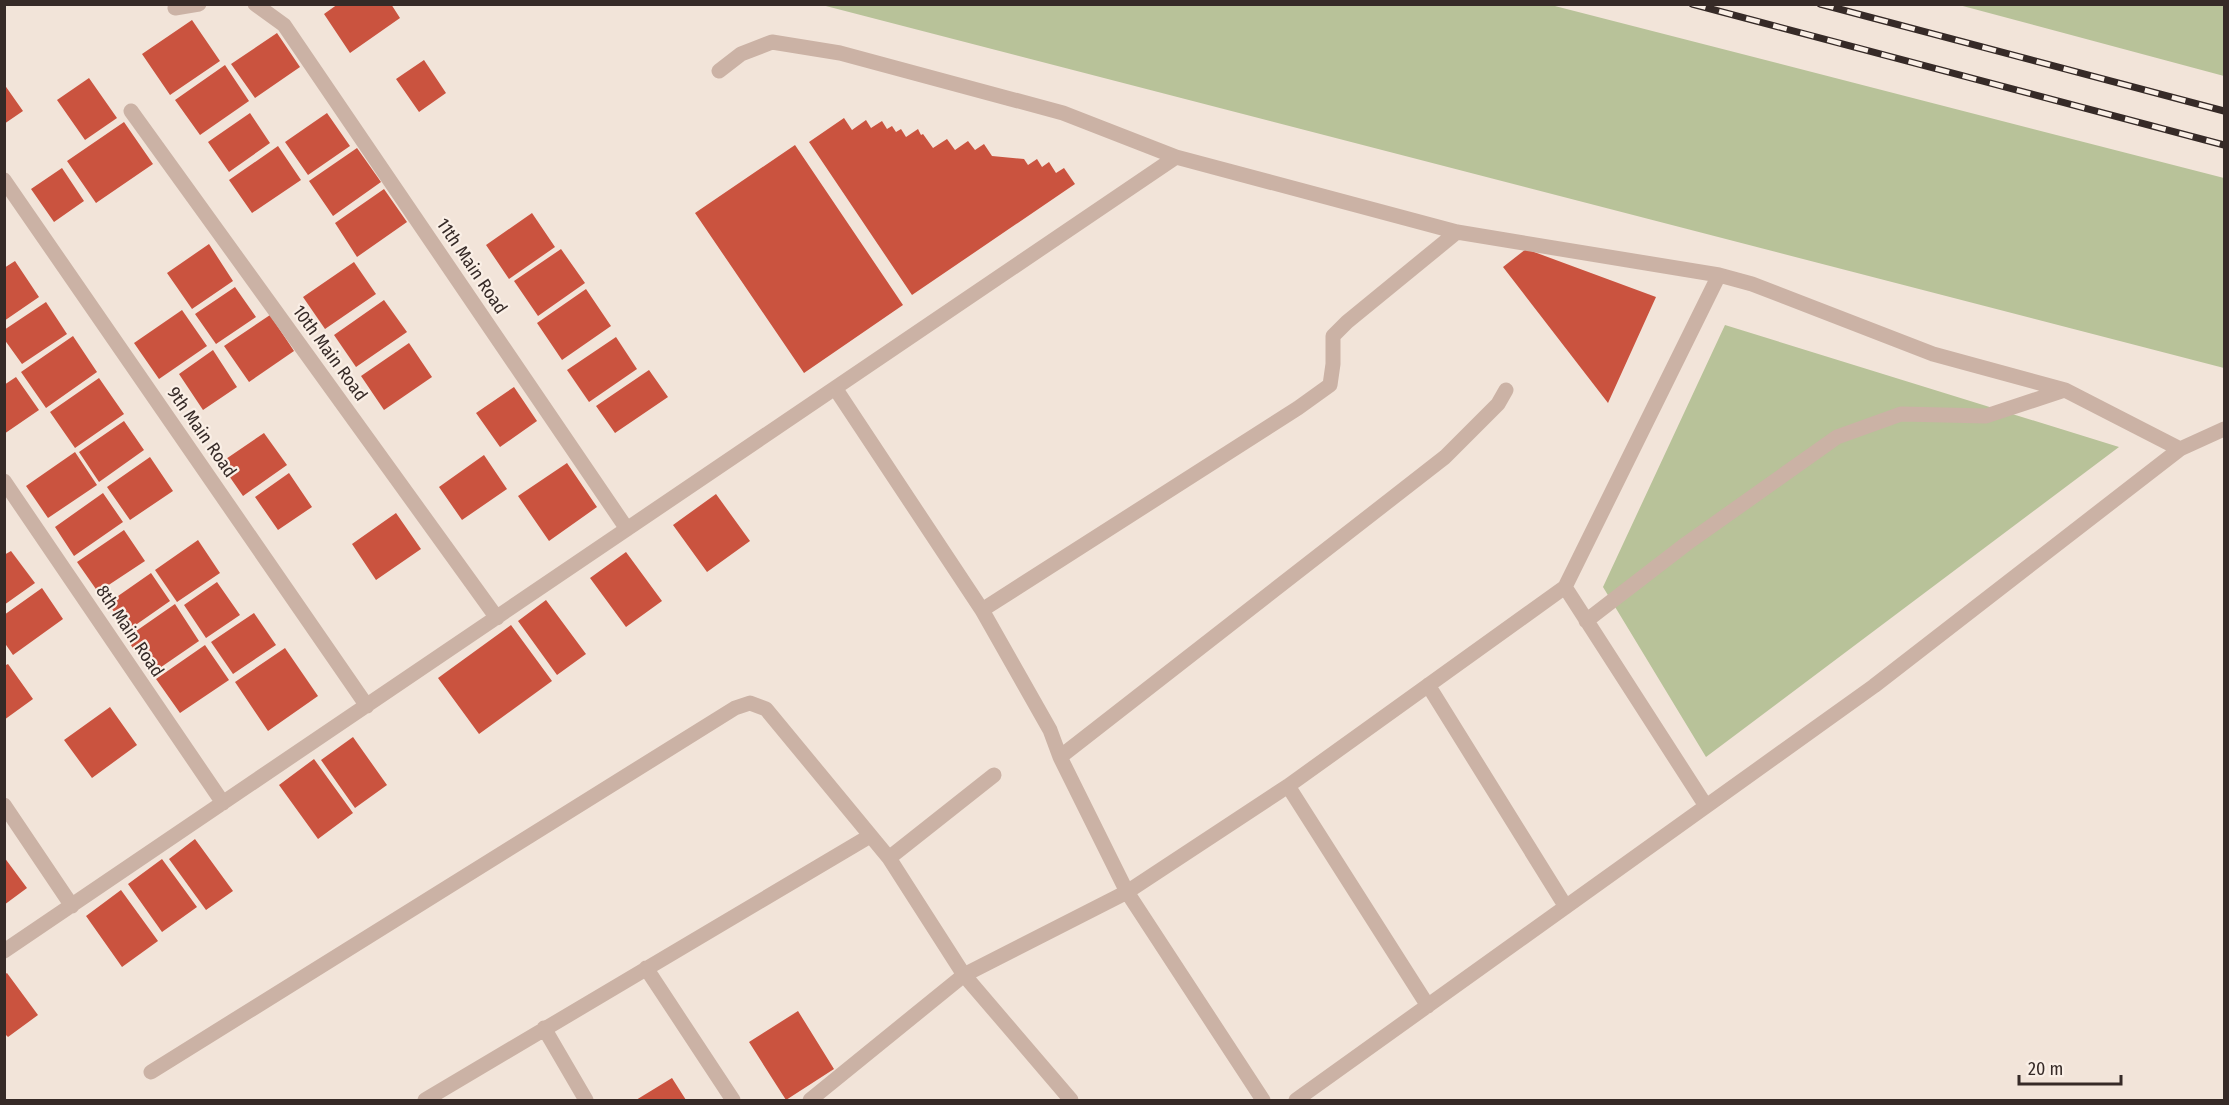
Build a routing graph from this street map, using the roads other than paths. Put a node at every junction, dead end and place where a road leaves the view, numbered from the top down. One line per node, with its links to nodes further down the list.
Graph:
1 (199, 4): 3 (street)
2 (255, 4): 16 (street, 11th Main Road)
3 (176, 8)
4 (719, 71): 6 (street)
5 (130, 111): 19 (street, 10th Main Road)
6 (1176, 157): 8 (street); 10 (street)
7 (4, 180): 22 (street, 9th Main Road)
8 (1456, 232): 9 (street); 18 (street)
9 (1719, 275): 12 (street); 17 (street)
10 (835, 388): 16 (street); 18 (street)
11 (1506, 390): 23 (street)
12 (2065, 390): 14 (street); 20 (street)
13 (2224, 429): 14 (street)
14 (2180, 449): 28 (street)
15 (4, 481): 26 (street, 8th Main Road)
16 (627, 529): 19 (street)
17 (1565, 587): 20 (street); 21 (street)
18 (982, 610): 23 (street)
19 (497, 618): 22 (street)
20 (1586, 621): 28 (street)
21 (1428, 685): 25 (street); 33 (street)
22 (367, 706): 26 (street)
23 (1060, 757): 31 (street)
24 (994, 775): 30 (street)
25 (1288, 786): 31 (street); 37 (street)
26 (223, 803): 32 (street)
27 (4, 805): 32 (street)
28 (1706, 806): 33 (street)
29 (870, 836): 30 (street); 35 (street); 39 (street)
30 (889, 858): 36 (street)
31 (1127, 892): 36 (street); 45 (street)
32 (72, 906): 34 (street)
33 (1566, 907): 37 (street)
34 (4, 951)
35 (646, 968): 38 (street); 42 (street)
36 (964, 975): 43 (street); 44 (street)
37 (1428, 1006): 46 (street)
38 (544, 1028): 40 (street); 41 (street)
39 (152, 1072)
40 (425, 1101)
41 (586, 1101)
42 (733, 1101)
43 (810, 1101)
44 (1071, 1101)
45 (1263, 1101)
46 (1296, 1101)

